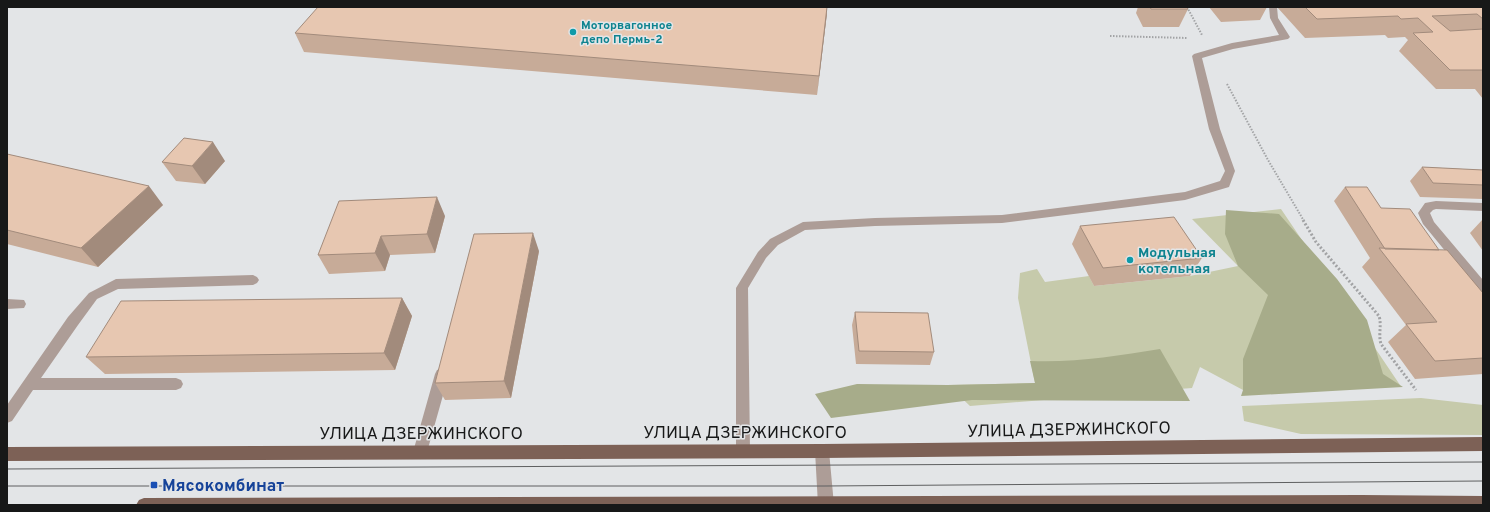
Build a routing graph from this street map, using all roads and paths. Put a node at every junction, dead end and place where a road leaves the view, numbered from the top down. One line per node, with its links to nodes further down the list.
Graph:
1 (1273, 7): 16 (lane)
2 (1110, 36): 3 (path)
3 (1188, 38)
4 (1268, 160): 13 (path)
5 (1483, 207): 7 (lane)
6 (253, 280): 11 (lane)
7 (1483, 288)
8 (7, 304): 9 (lane)
9 (20, 304)
10 (444, 365): 18 (lane)
11 (30, 384): 12 (lane); 14 (lane)
12 (176, 384)
13 (1416, 390)
14 (7, 417)
15 (1483, 444): 17 (main road, УЛИЦА ДЗЕРЖИНСКОГО)
16 (743, 451): 17 (main road, УЛИЦА ДЗЕРЖИНСКОГО); 18 (main road, УЛИЦА ДЗЕРЖИНСКОГО)
17 (822, 451): 21 (lane)
18 (420, 452): 19 (main road, УЛИЦА ДЗЕРЖИНСКОГО)
19 (7, 454)
20 (1483, 503): 21 (main road)
21 (826, 504): 22 (main road)
22 (144, 505)

